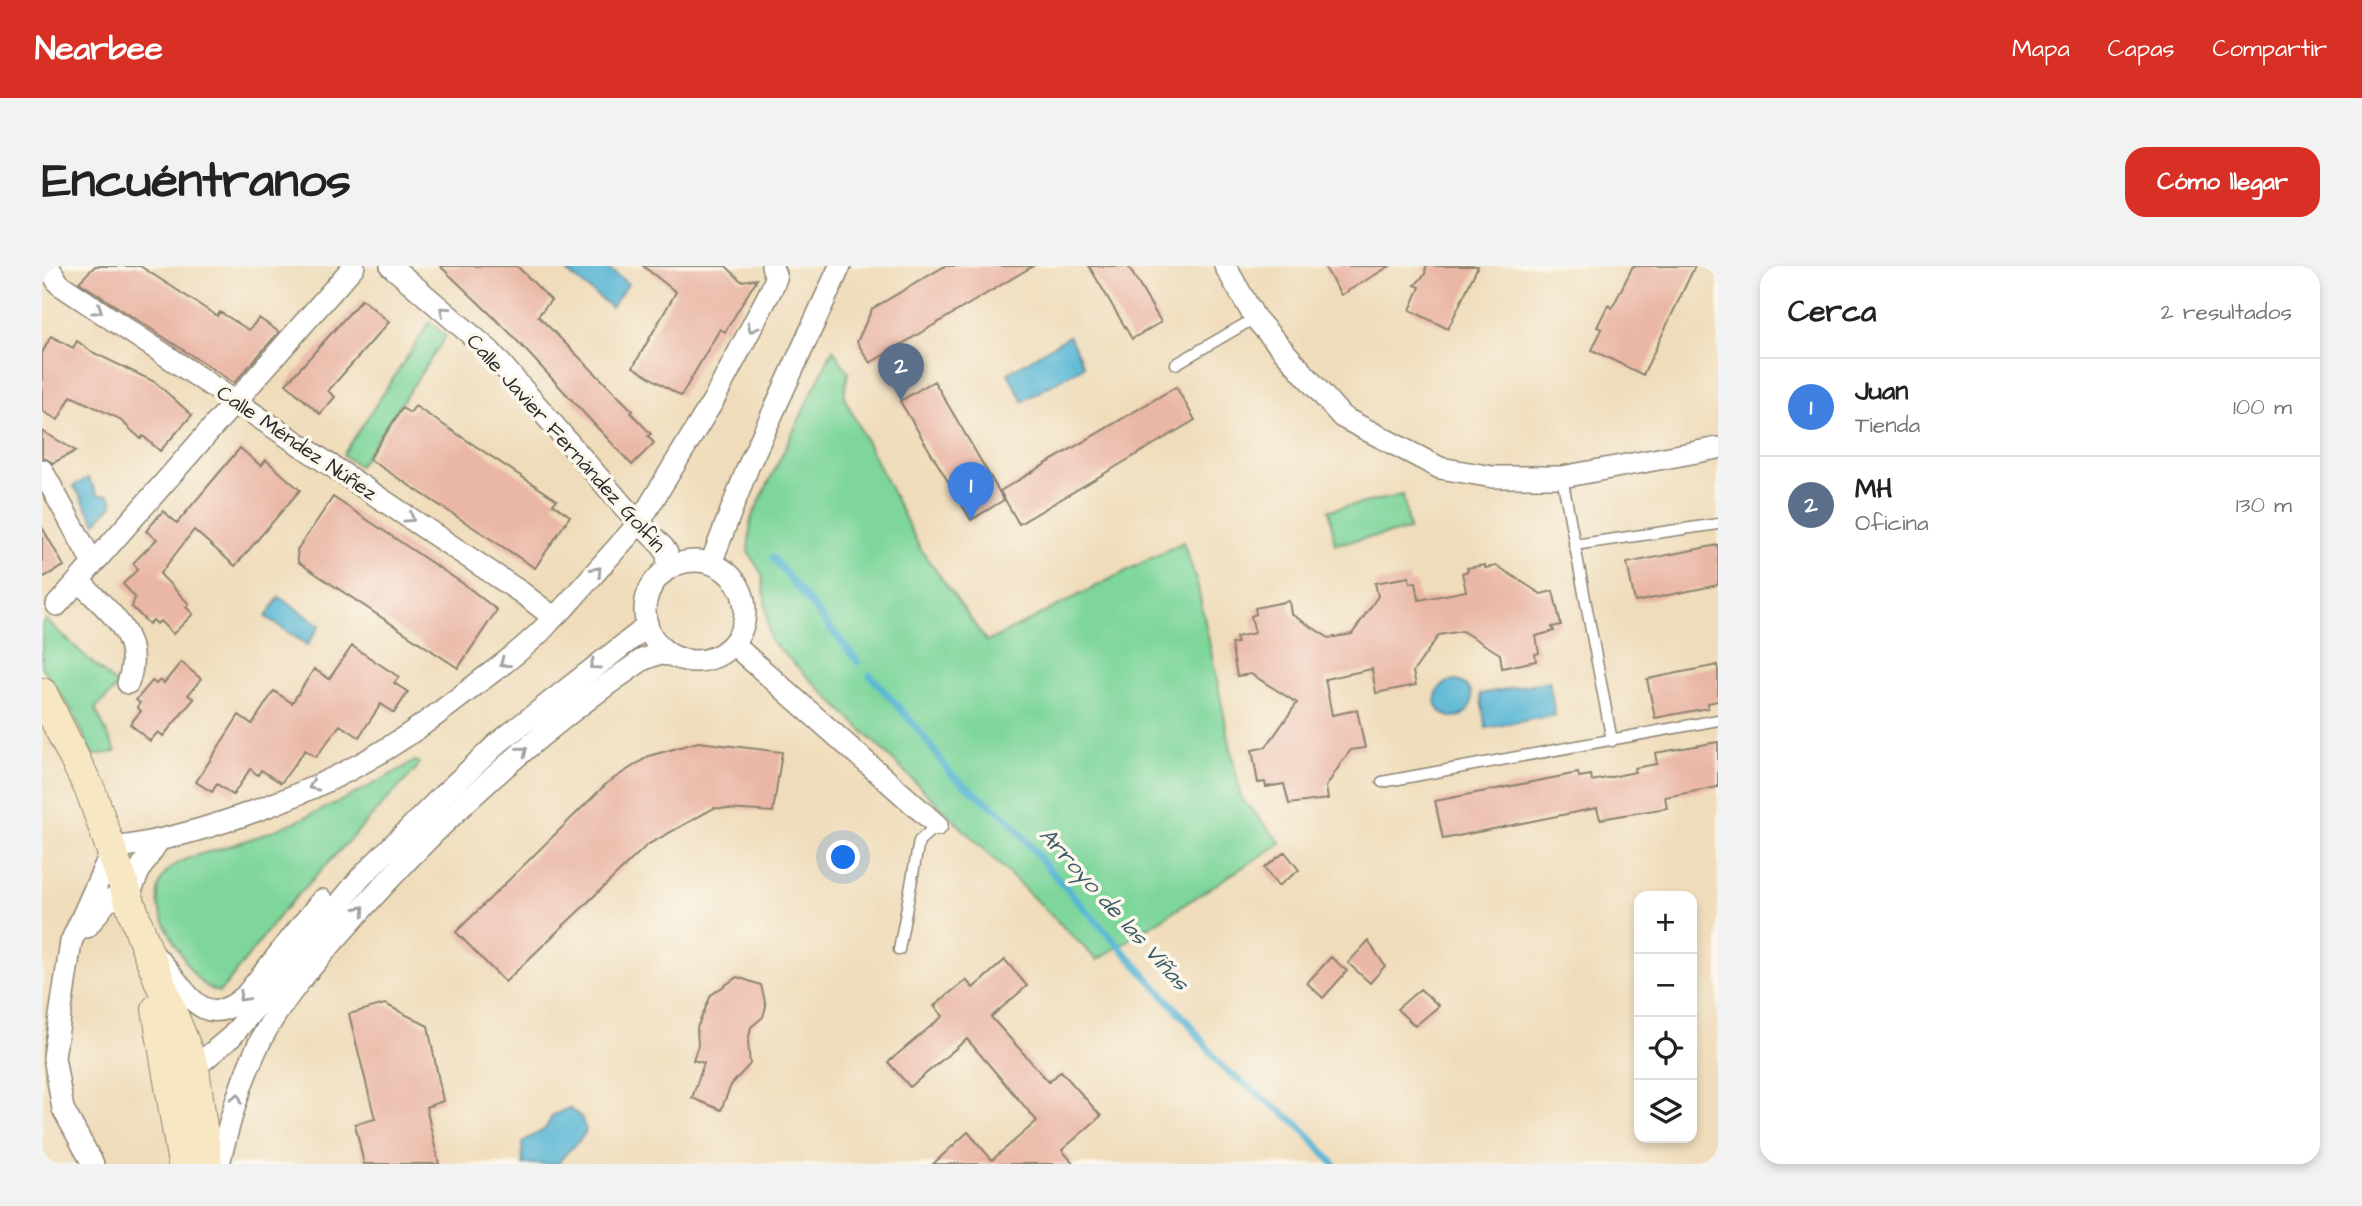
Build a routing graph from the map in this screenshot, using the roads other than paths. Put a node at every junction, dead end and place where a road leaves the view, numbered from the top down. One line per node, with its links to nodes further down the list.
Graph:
1 (48, 266): 9 (street, Calle Méndez Núñez, one-way to 9)
2 (355, 266): 9 (street)
3 (391, 266): 13 (street, Calle Javier Fernández Golfín, one-way to 3)
4 (772, 266): 13 (street, one-way to 13)
5 (840, 266): 17 (street)
6 (1225, 266): 7 (street)
7 (1255, 318): 8 (lane); 12 (street)
8 (1176, 364)
9 (236, 402): 16 (street); 21 (street, Calle Méndez Núñez, one-way to 21)
10 (1718, 448): 12 (street)
11 (42, 470): 16 (street)
12 (1562, 477): 15 (lane)
13 (639, 523): 18 (street, Calle Javier Fernández Golfín); 21 (street, one-way to 13)
14 (1718, 524): 15 (lane)
15 (1574, 545): 28 (lane)
16 (93, 563): 19 (street)
17 (711, 563): 18 (street); 23 (street)
18 (668, 569): 22 (street)
19 (79, 581): 20 (street); 25 (street)
20 (57, 605)
21 (552, 616): 32 (street, one-way to 32)
22 (647, 623): 24 (street); 31 (street, one-way to 31)
23 (733, 644): 24 (street); 30 (street)
24 (671, 655): 43 (street, one-way to 24)
25 (128, 683)
26 (42, 693): 33 (main road)
27 (1718, 720): 28 (lane)
28 (1612, 741): 29 (lane)
29 (1382, 782)
30 (937, 825): 37 (lane)
31 (409, 828): 36 (street, one-way to 36); 38 (street)
32 (157, 843): 33 (street); 34 (street)
33 (113, 848): 34 (main road); 35 (street)
34 (128, 897): 35 (street); 36 (main road)
35 (71, 942): 39 (street)
36 (146, 947): 38 (main road); 40 (main road)
37 (900, 950)
38 (194, 1068): 41 (street); 42 (main road)
39 (93, 1164)
40 (183, 1164)
41 (195, 1164)
42 (207, 1164)
43 (219, 1164)

